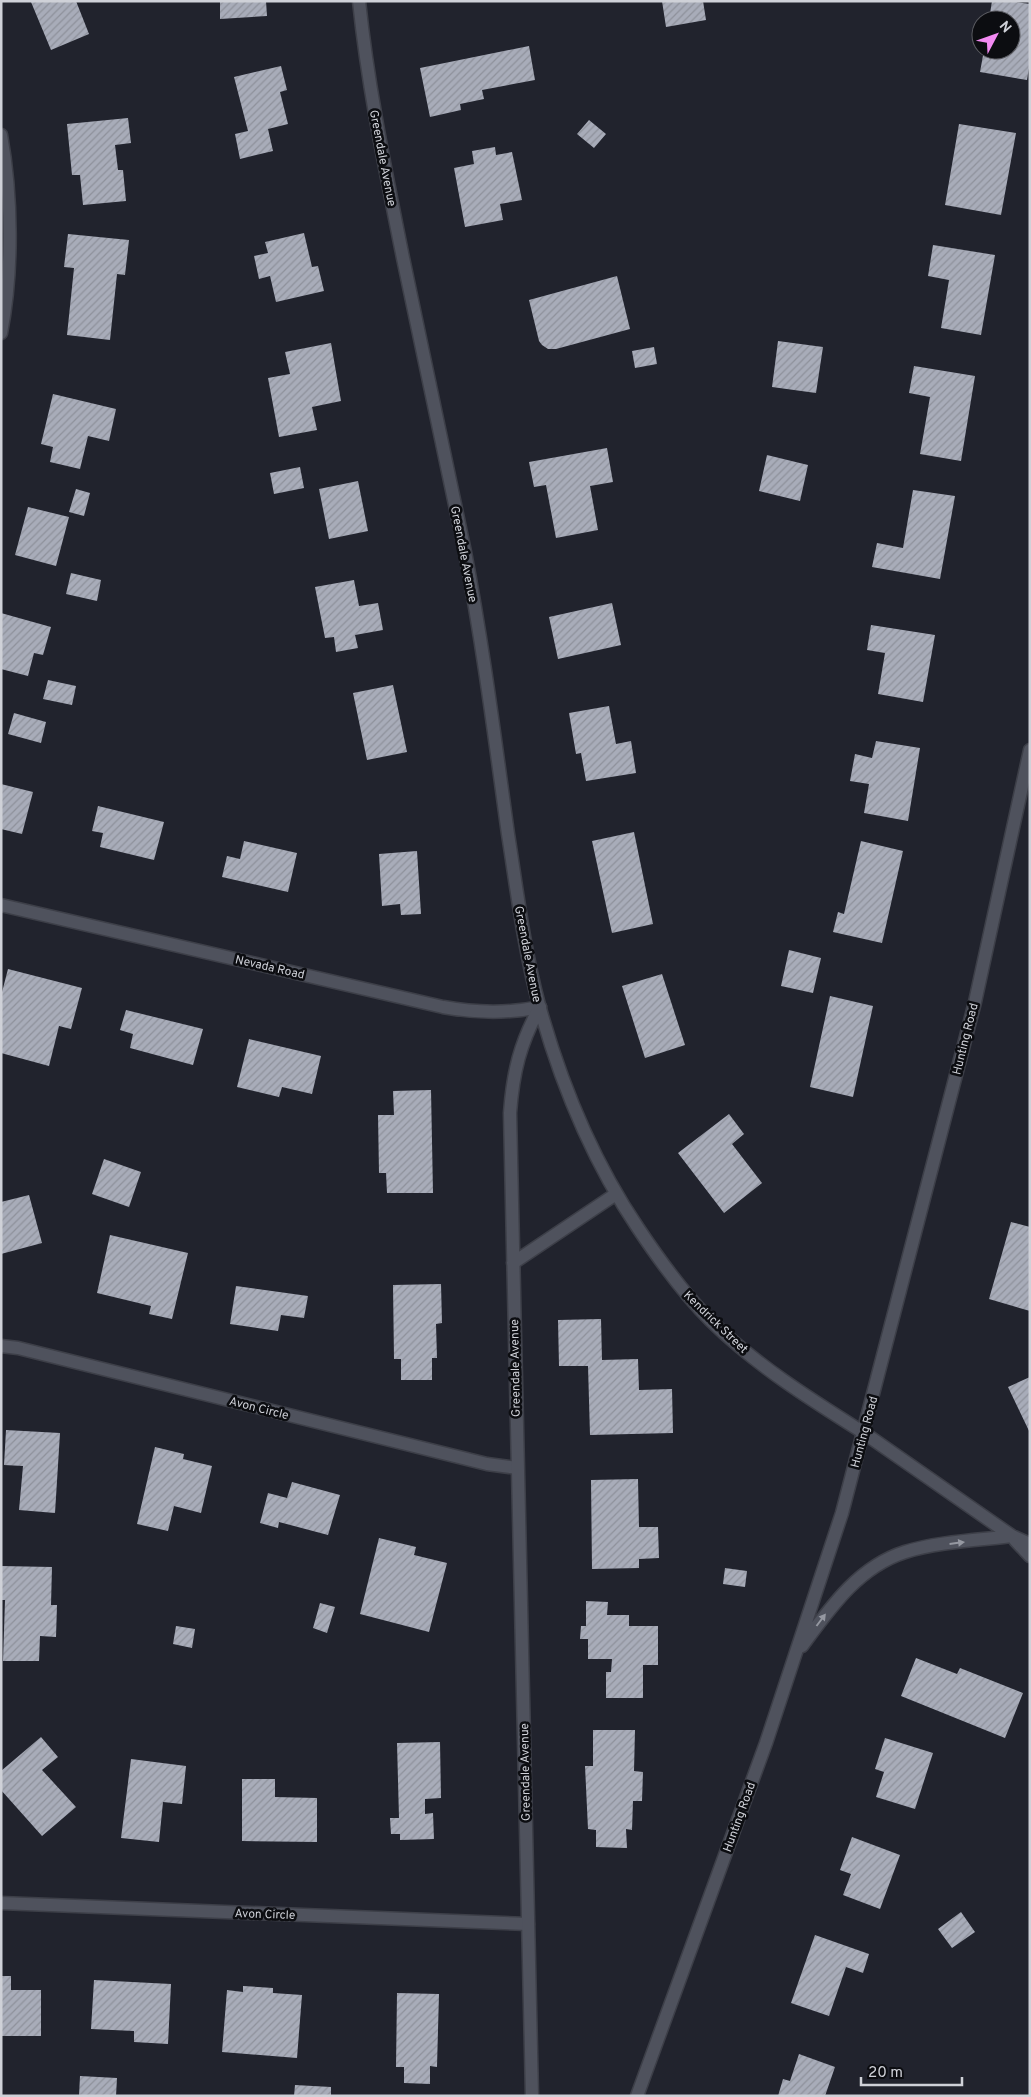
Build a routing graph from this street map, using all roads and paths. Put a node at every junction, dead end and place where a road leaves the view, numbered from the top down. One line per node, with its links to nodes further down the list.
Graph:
1 (359, 1): 6 (street, Greendale Avenue)
2 (1, 135): 3 (street)
3 (1, 332)
4 (1030, 750): 10 (street, Hunting Road)
5 (1, 905): 6 (street, Nevada Road)
6 (540, 1007): 7 (street, Kendrick Street); 8 (street, Greendale Avenue)
7 (616, 1194): 8 (street); 10 (street, Kendrick Street)
8 (513, 1263): 11 (street, Greendale Avenue)
9 (1, 1346): 11 (street, Avon Circle)
10 (864, 1433): 12 (street, Kendrick Street); 15 (street, Hunting Road)
11 (518, 1468): 17 (street, Greendale Avenue)
12 (1012, 1536): 13 (street, Kendrick Street); 14 (street, Kendrick Street); 15 (street, one-way to 12)
13 (1030, 1544)
14 (1030, 1556)
15 (794, 1660): 19 (street, Hunting Road)
16 (1, 1904): 17 (street, Avon Circle)
17 (528, 1924): 18 (street, Greendale Avenue)
18 (532, 2096)
19 (637, 2096)

